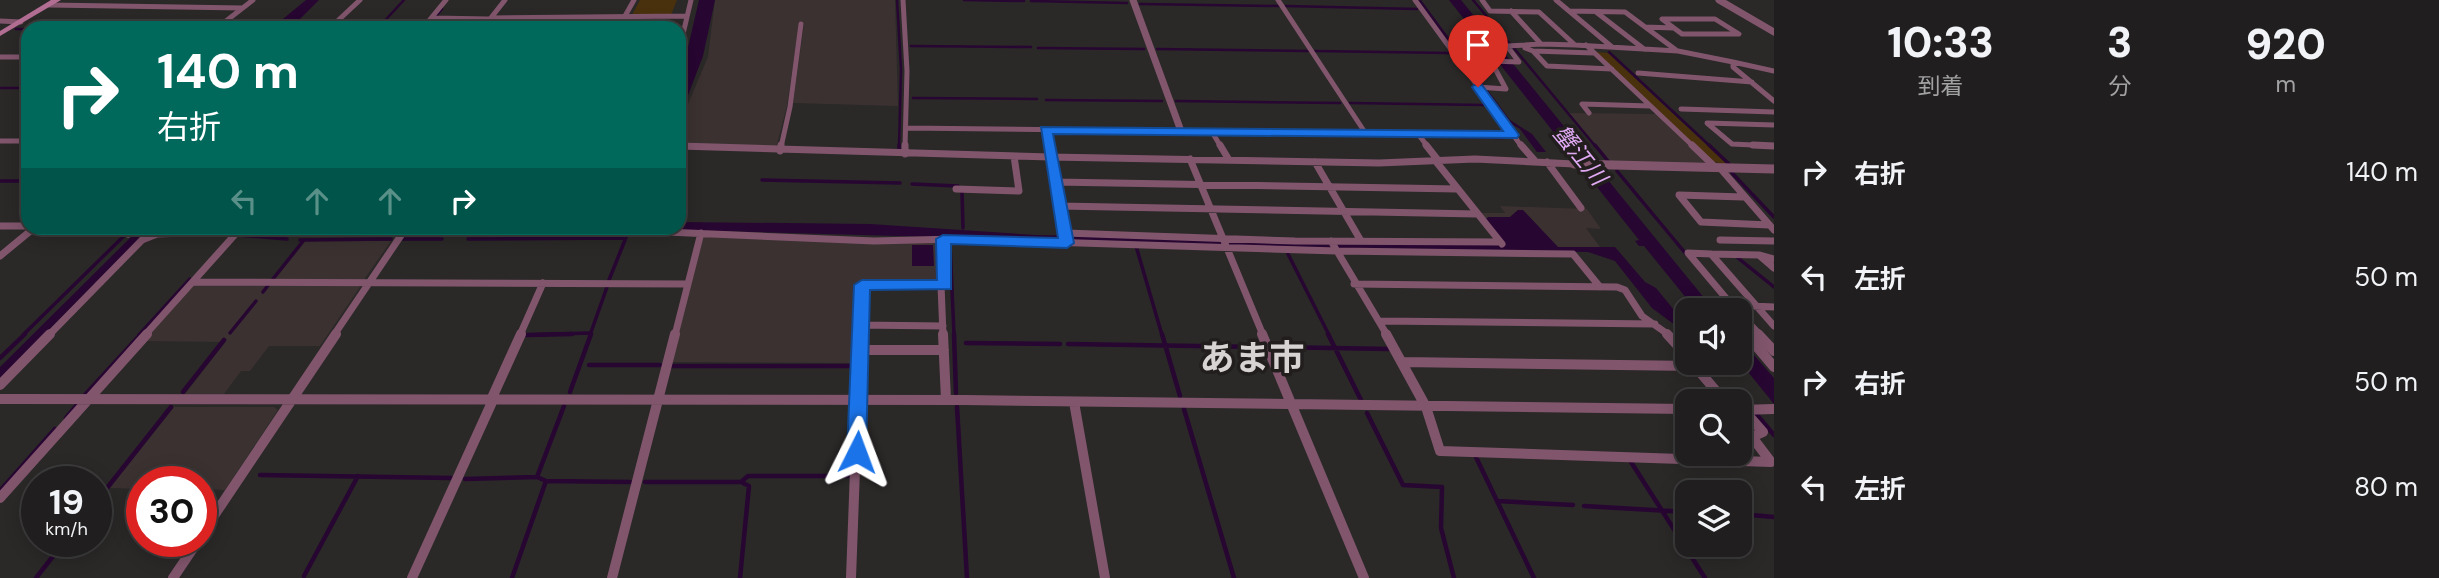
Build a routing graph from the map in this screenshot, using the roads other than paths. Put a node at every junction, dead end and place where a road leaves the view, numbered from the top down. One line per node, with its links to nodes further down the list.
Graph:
1 (154, 0): 16 (street)
2 (253, 0): 17 (street)
3 (360, 0): 28 (street)
4 (446, 0): 23 (street)
5 (505, 0): 24 (street)
6 (634, 0): 21 (street)
7 (691, 0): 22 (street)
8 (903, 0): 61 (street)
9 (1133, 0): 63 (street)
10 (1278, 0): 65 (street)
11 (1415, 0): 54 (street)
12 (1482, 0): 18 (street)
13 (1556, 0): 19 (street)
14 (1719, 0): 37 (street)
15 (53, 2): 16 (street); 26 (main road)
16 (145, 6): 17 (street)
17 (243, 8): 27 (street)
18 (1511, 11): 39 (street); 40 (street)
19 (1569, 11): 20 (street); 42 (street)
20 (1596, 12): 35 (street); 43 (street)
21 (624, 16): 22 (street); 24 (street); 31 (street)
22 (687, 16): 32 (street)
23 (432, 18): 24 (street); 29 (street)
24 (490, 18): 30 (street)
25 (0, 21): 33 (street)
26 (23, 21)
27 (226, 21)
28 (338, 21)
29 (429, 21)
30 (488, 21)
31 (621, 21)
32 (686, 21)
33 (21, 22): 38 (main road)
34 (801, 24): 72 (street)
35 (1645, 27): 36 (street); 46 (street)
36 (1674, 27): 36 (street)
37 (1774, 32)
38 (0, 34)
39 (1541, 44): 40 (street); 41 (street)
40 (1575, 45): 44 (street)
41 (1522, 46): 45 (street); 54 (street)
42 (1612, 47): 43 (street); 44 (street)
43 (1644, 49): 46 (street)
44 (1591, 50): 45 (street); 50 (street)
45 (1533, 51): 50 (street)
46 (1678, 51): 49 (street)
47 (0, 57): 48 (street)
48 (21, 57)
49 (1733, 64): 51 (street); 53 (street)
50 (1612, 69): 56 (street)
51 (1774, 71)
52 (1638, 73): 53 (street)
53 (1752, 82): 55 (street)
54 (1482, 87): 67 (street)
55 (1772, 98)
56 (1650, 106): 59 (street); 83 (street)
57 (1681, 109): 58 (street)
58 (1774, 112)
59 (1589, 113)
60 (1774, 125): 71 (street)
61 (906, 128): 62 (street); 73 (street)
62 (1046, 130): 63 (street); 75 (street)
63 (1181, 131): 64 (street)
64 (1212, 132): 65 (street); 78 (street)
65 (1366, 134): 66 (street)
66 (1418, 134): 67 (street); 77 (street)
67 (1512, 135): 80 (street)
68 (0, 141): 69 (street)
69 (21, 141)
70 (686, 146): 72 (street)
71 (1774, 146)
72 (780, 151): 73 (street)
73 (905, 154): 74 (street)
74 (1014, 156): 75 (street); 88 (street)
75 (1050, 158): 76 (street); 85 (street)
76 (1190, 159): 78 (street); 86 (street)
77 (1436, 159): 79 (street); 80 (street); 89 (street)
78 (1229, 160): 79 (street)
79 (1315, 162): 87 (street)
80 (1536, 162): 81 (street)
81 (1547, 162): 82 (street); 92 (street)
82 (1574, 164): 83 (street)
83 (1718, 168): 84 (street); 90 (street)
84 (1774, 169)
85 (1055, 182): 86 (street); 91 (street)
86 (1200, 185): 87 (street); 93 (street)
87 (1329, 187): 89 (street); 94 (street)
88 (956, 189)
89 (1457, 190): 95 (street)
90 (1743, 197): 96 (street); 96 (street)
91 (1059, 206): 93 (street); 105 (street)
92 (1581, 208)
93 (1210, 209): 94 (street); 110 (street)
94 (1344, 212): 95 (street); 108 (street)
95 (1477, 215): 112 (street)
96 (1769, 220)
97 (0, 226): 98 (street)
98 (21, 226)
99 (686, 233): 100 (street)
100 (701, 233): 106 (street); 121 (street)
101 (26, 235): 114 (street)
102 (154, 235): 143 (street)
103 (235, 235): 118 (street)
104 (401, 235): 119 (street)
105 (1066, 238): 106 (street); 110 (street)
106 (943, 239): 123 (street)
107 (1720, 240): 109 (street)
108 (1361, 241): 111 (street); 112 (street)
109 (1774, 241)
110 (1224, 243): 111 (street); 153 (street)
111 (1334, 246): 112 (street); 122 (street)
112 (1504, 247): 124 (street)
113 (1712, 254): 115 (street); 125 (street); 126 (street)
114 (0, 256)
115 (1759, 256): 116 (street); 117 (street)
116 (1774, 259)
117 (1774, 268)
118 (193, 282): 119 (street); 146 (street)
119 (368, 283): 120 (street); 147 (street)
120 (543, 283): 121 (street); 148 (street)
121 (687, 284): 149 (street)
122 (1354, 284): 124 (street); 128 (street)
123 (941, 285): 130 (street); 131 (street)
124 (1600, 287): 129 (street)
125 (1725, 298)
126 (1754, 306): 127 (street); 133 (street)
127 (1774, 307)
128 (1380, 321): 129 (street); 139 (street)
129 (1655, 324): 134 (street)
130 (861, 325): 131 (street); 136 (street)
131 (943, 326): 137 (street)
132 (1752, 327): 133 (street); 138 (street)
133 (1774, 327)
134 (1675, 342)
135 (1752, 342): 141 (street)
136 (860, 350): 137 (street); 150 (street)
137 (944, 350): 151 (street)
138 (1774, 351)
139 (1402, 362): 140 (street); 154 (street)
140 (1675, 364)
141 (1774, 367)
142 (1703, 375): 144 (street)
143 (0, 385)
144 (1714, 389)
145 (0, 398): 146 (street)
146 (88, 400): 147 (street); 163 (street)
147 (291, 400): 148 (street); 164 (street)
148 (492, 400): 149 (street); 167 (street)
149 (656, 400): 150 (street); 168 (street)
150 (859, 400): 151 (street); 169 (street)
151 (946, 400): 152 (street)
152 (1074, 402): 153 (street); 170 (street)
153 (1293, 405): 154 (street); 171 (street)
154 (1426, 407): 155 (street); 161 (street)
155 (1675, 409)
156 (1773, 409): 157 (street)
157 (1752, 410)
158 (1752, 419): 160 (street)
159 (1752, 437): 162 (street)
160 (1752, 437)
161 (1675, 459)
162 (1752, 461)
163 (0, 498)
164 (217, 511)
165 (187, 557): 166 (street)
166 (173, 578)
167 (412, 578)
168 (612, 578)
169 (851, 578)
170 (1105, 578)
171 (1364, 578)

